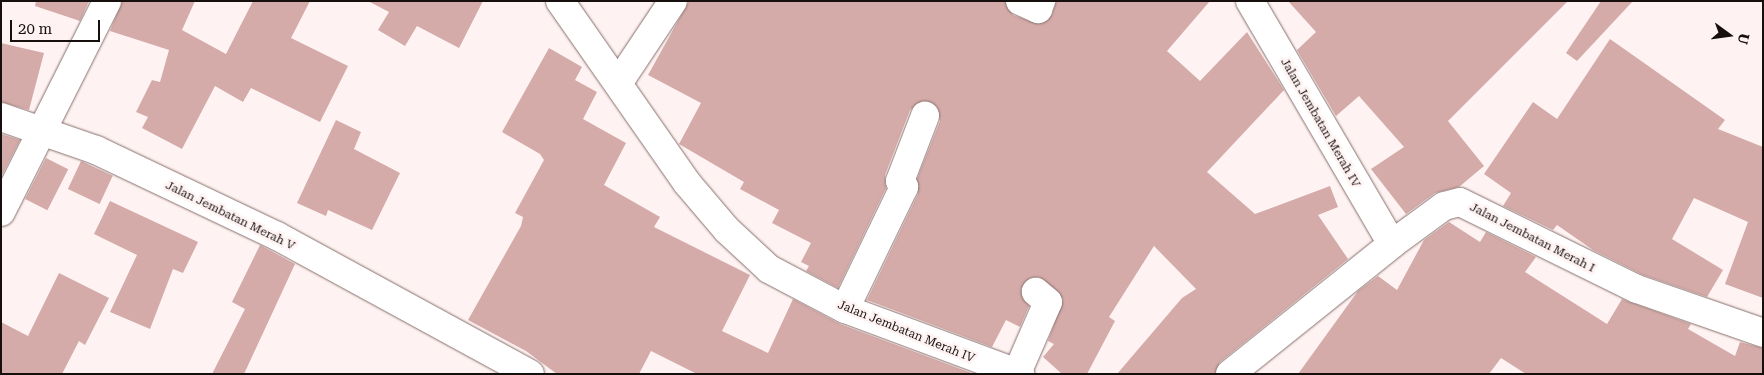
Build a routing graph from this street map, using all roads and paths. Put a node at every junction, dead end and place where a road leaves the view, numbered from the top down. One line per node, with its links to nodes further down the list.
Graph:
1 (107, 1): 10 (street)
2 (560, 1): 7 (street, Jalan Jembatan Merah IV)
3 (673, 1): 7 (street)
4 (1020, 1): 5 (street)
5 (1041, 1)
6 (1250, 1): 12 (street, Jalan Jembatan Merah IV)
7 (619, 82): 14 (street, Jalan Jembatan Merah IV)
8 (925, 116): 14 (street)
9 (1, 117): 10 (street, Jalan Jembatan Merah V)
10 (45, 130): 11 (street); 17 (street, Jalan Jembatan Merah V)
11 (1, 212)
12 (1392, 244): 15 (street, Jalan Jembatan Merah I); 18 (street, Jalan Jembatan Merah I)
13 (1036, 292): 16 (street)
14 (845, 309): 16 (street, Jalan Jembatan Merah IV)
15 (1763, 333)
16 (1018, 373)
17 (530, 374)
18 (1230, 374)

